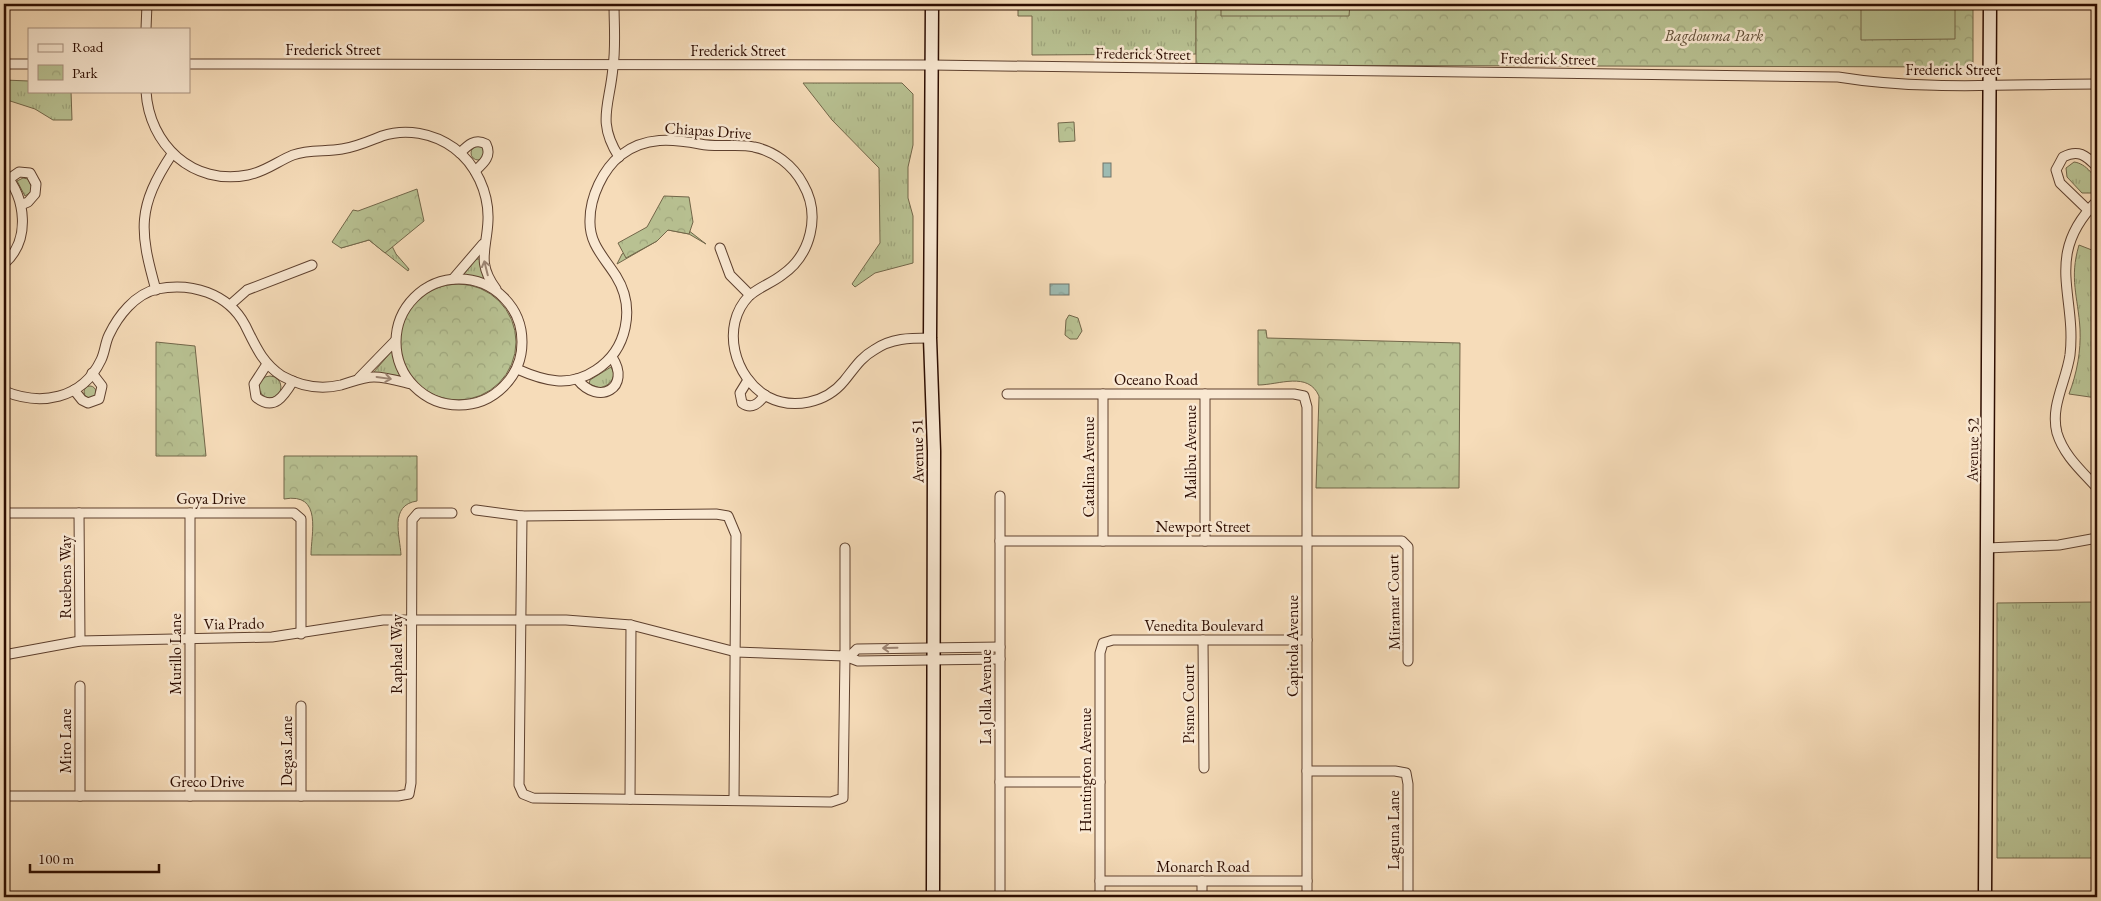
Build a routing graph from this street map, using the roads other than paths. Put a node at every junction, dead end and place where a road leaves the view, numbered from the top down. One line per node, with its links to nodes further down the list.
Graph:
1 (147, 4): 5 (street)
2 (614, 4): 9 (street)
3 (932, 4): 10 (main road, Avenue 51)
4 (1990, 4): 11 (main road, Avenue 52)
5 (146, 28)
6 (4, 64): 7 (street)
7 (28, 64)
8 (190, 64): 9 (street, Frederick Street)
9 (614, 65): 10 (street, Frederick Street); 16 (street)
10 (931, 65): 11 (street, Frederick Street); 32 (main road, Avenue 51)
11 (1990, 84): 12 (street, Frederick Street); 65 (main road, Avenue 52)
12 (2097, 84)
13 (146, 92): 15 (street)
14 (460, 152): 15 (street); 18 (street); 18 (street)
15 (172, 154): 29 (street)
16 (619, 157): 30 (street, Chiapas Drive); 34 (street, Chiapas Drive)
17 (2097, 167): 22 (street)
18 (475, 171): 23 (street)
19 (6, 176): 21 (street); 21 (street)
20 (2097, 201): 22 (street)
21 (21, 205): 25 (street)
22 (2088, 210): 50 (street)
23 (483, 244): 27 (street); 28 (street, one-way to 23)
24 (720, 248): 30 (street)
25 (4, 264)
26 (312, 265): 31 (street)
27 (452, 279): 28 (street); 33 (street)
28 (496, 289): 36 (street)
29 (156, 290): 31 (street); 37 (street)
30 (750, 295): 40 (street, Chiapas Drive)
31 (230, 305): 35 (street)
32 (930, 338): 48 (street, Chiapas Drive); 77 (main road, Avenue 51)
33 (396, 341): 38 (street); 42 (street)
34 (612, 357): 39 (street, Chiapas Drive); 39 (street)
35 (266, 364): 41 (street); 41 (street)
36 (517, 369): 39 (street, Chiapas Drive); 42 (street)
37 (92, 373): 43 (street); 43 (street)
38 (358, 379): 41 (street); 42 (street, one-way to 42)
39 (577, 380)
40 (748, 380): 48 (street, Chiapas Drive); 48 (street)
41 (292, 381)
42 (411, 384)
43 (74, 390): 44 (street)
44 (4, 391)
45 (1008, 394): 46 (street, Oceano Road)
46 (1103, 394): 47 (street, Oceano Road); 60 (street, Catalina Avenue)
47 (1205, 394): 49 (street, Oceano Road); 61 (street, Malibu Avenue)
48 (765, 395)
49 (1304, 396): 62 (street, Capitola Avenue)
50 (2097, 488)
51 (1000, 496): 59 (street, La Jolla Avenue)
52 (476, 510): 57 (street)
53 (4, 513): 54 (street, Goya Drive)
54 (79, 513): 55 (street, Goya Drive); 73 (street, Ruebens Way)
55 (190, 513): 69 (street, Goya Drive); 70 (street, Murillo Lane)
56 (452, 513): 66 (street, Raphael Way)
57 (522, 516): 67 (street); 76 (street)
58 (2097, 538): 65 (street)
59 (1000, 541): 60 (street, Newport Street); 75 (street, La Jolla Avenue)
60 (1103, 541): 61 (street, Newport Street)
61 (1205, 541): 62 (street, Newport Street)
62 (1307, 541): 63 (street, Newport Street); 72 (street, Capitola Avenue)
63 (1406, 543): 81 (street, Miramar Court)
64 (845, 548): 79 (street)
65 (1987, 548): 104 (main road, Avenue 52)
66 (411, 620): 67 (street, Via Prado); 69 (street, Via Prado); 88 (street, Raphael Way)
67 (522, 620): 68 (street, Via Prado); 93 (street)
68 (631, 625): 76 (street, Via Prado); 93 (street)
69 (301, 634): 70 (street, Via Prado)
70 (190, 639): 73 (street, Via Prado); 91 (street, Murillo Lane)
71 (1203, 640): 72 (street, Venedita Boulevard); 74 (street, Venedita Boulevard); 84 (street, Pismo Court)
72 (1307, 640): 85 (street, Capitola Avenue)
73 (80, 641): 78 (street, Via Prado)
74 (1102, 642): 87 (street, Huntington Avenue)
75 (1000, 647): 77 (street); 80 (street, La Jolla Avenue)
76 (736, 652): 79 (street, Via Prado); 94 (street)
77 (934, 653): 79 (street, Via Prado); 80 (street); 98 (main road, Avenue 51)
78 (4, 654)
79 (848, 656): 94 (street)
80 (1000, 659): 86 (street, La Jolla Avenue)
81 (1408, 660)
82 (80, 686): 90 (street, Miro Lane)
83 (301, 706): 92 (street, Degas Lane)
84 (1204, 768)
85 (1307, 771): 97 (street, Capitola Avenue); 103 (street, Laguna Lane)
86 (1000, 782): 87 (street); 99 (street, La Jolla Avenue)
87 (1100, 782): 95 (street, Huntington Avenue)
88 (409, 794): 92 (street, Greco Drive)
89 (4, 796): 90 (street, Greco Drive)
90 (80, 796): 91 (street, Greco Drive)
91 (190, 796): 92 (street, Greco Drive)
92 (301, 796)
93 (630, 799): 94 (street)
94 (734, 800)
95 (1100, 881): 96 (street, Monarch Road); 100 (street, Huntington Avenue)
96 (1202, 881): 97 (street, Monarch Road); 101 (street)
97 (1307, 881): 102 (street, Capitola Avenue)
98 (933, 897)
99 (1000, 897)
100 (1100, 897)
101 (1202, 897)
102 (1307, 897)
103 (1408, 897)
104 (1985, 897)

